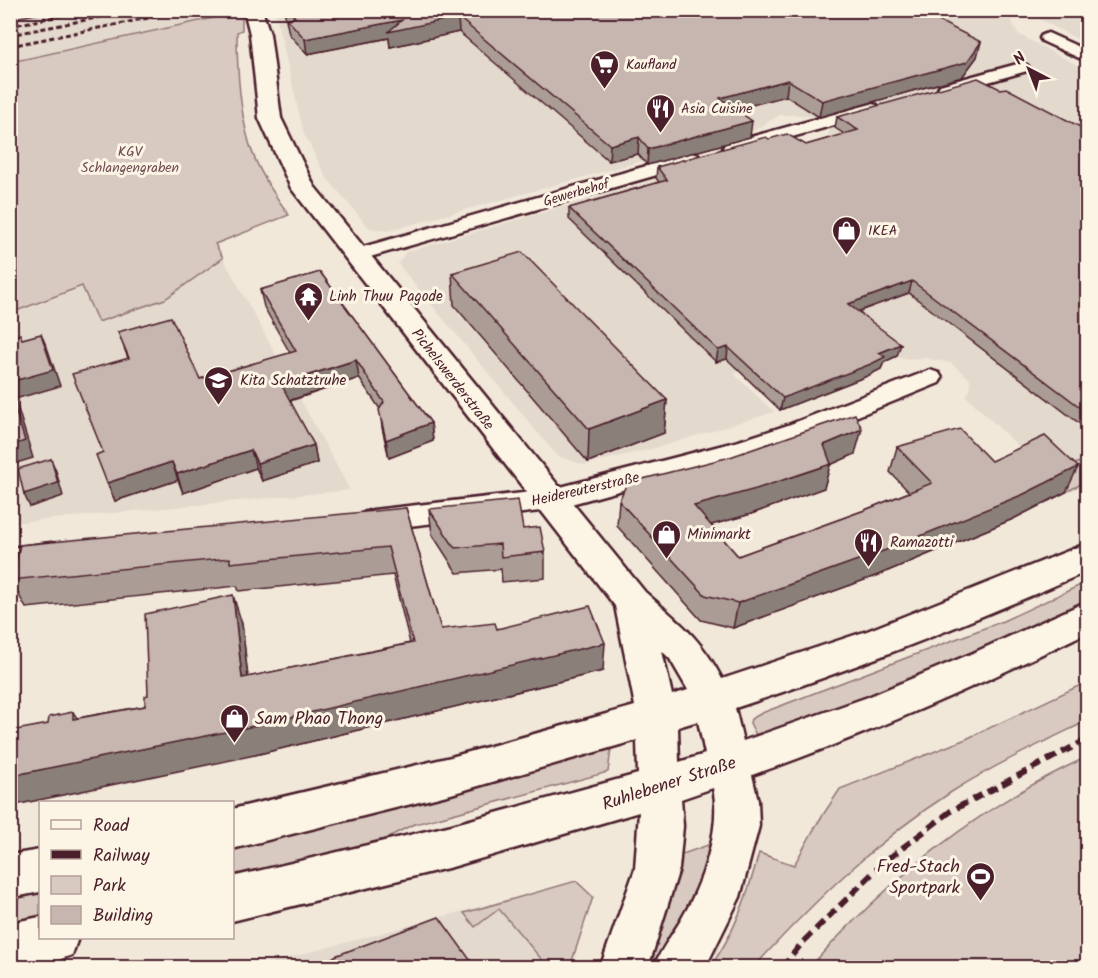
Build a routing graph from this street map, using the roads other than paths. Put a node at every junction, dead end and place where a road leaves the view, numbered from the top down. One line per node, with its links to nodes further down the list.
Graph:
1 (253, 10): 7 (street, Pichelswerderstraße)
2 (1048, 38): 3 (street)
3 (1088, 57)
4 (1021, 68): 5 (street)
5 (932, 93)
6 (886, 105): 7 (street, Gewerbehof)
7 (356, 255): 9 (street, Pichelswerderstraße)
8 (930, 378): 9 (street, Heidereuterstraße)
9 (549, 500): 10 (street, Heidereuterstraße); 14 (street, Pichelswerderstraße)
10 (352, 522)
11 (74, 552): 13 (street)
12 (1088, 556): 16 (street)
13 (10, 559)
14 (632, 602): 16 (street, Pichelswerderstraße); 17 (street, Pichelswerderstraße)
15 (1088, 615): 18 (street, Ruhlebener Straße)
16 (713, 701): 17 (street); 18 (street, Pichelswerderstraße)
17 (657, 718): 19 (street, Pichelswerderstraße); 20 (street)
18 (729, 765): 19 (street, Ruhlebener Straße); 27 (street, Pichelswerderstraße)
19 (660, 787): 23 (street, Ruhlebener Straße); 26 (street, Pichelswerderstraße)
20 (234, 829)
21 (39, 871): 22 (street)
22 (10, 877)
23 (234, 899)
24 (50, 939): 25 (street)
25 (10, 947)
26 (624, 968)
27 (678, 968)

